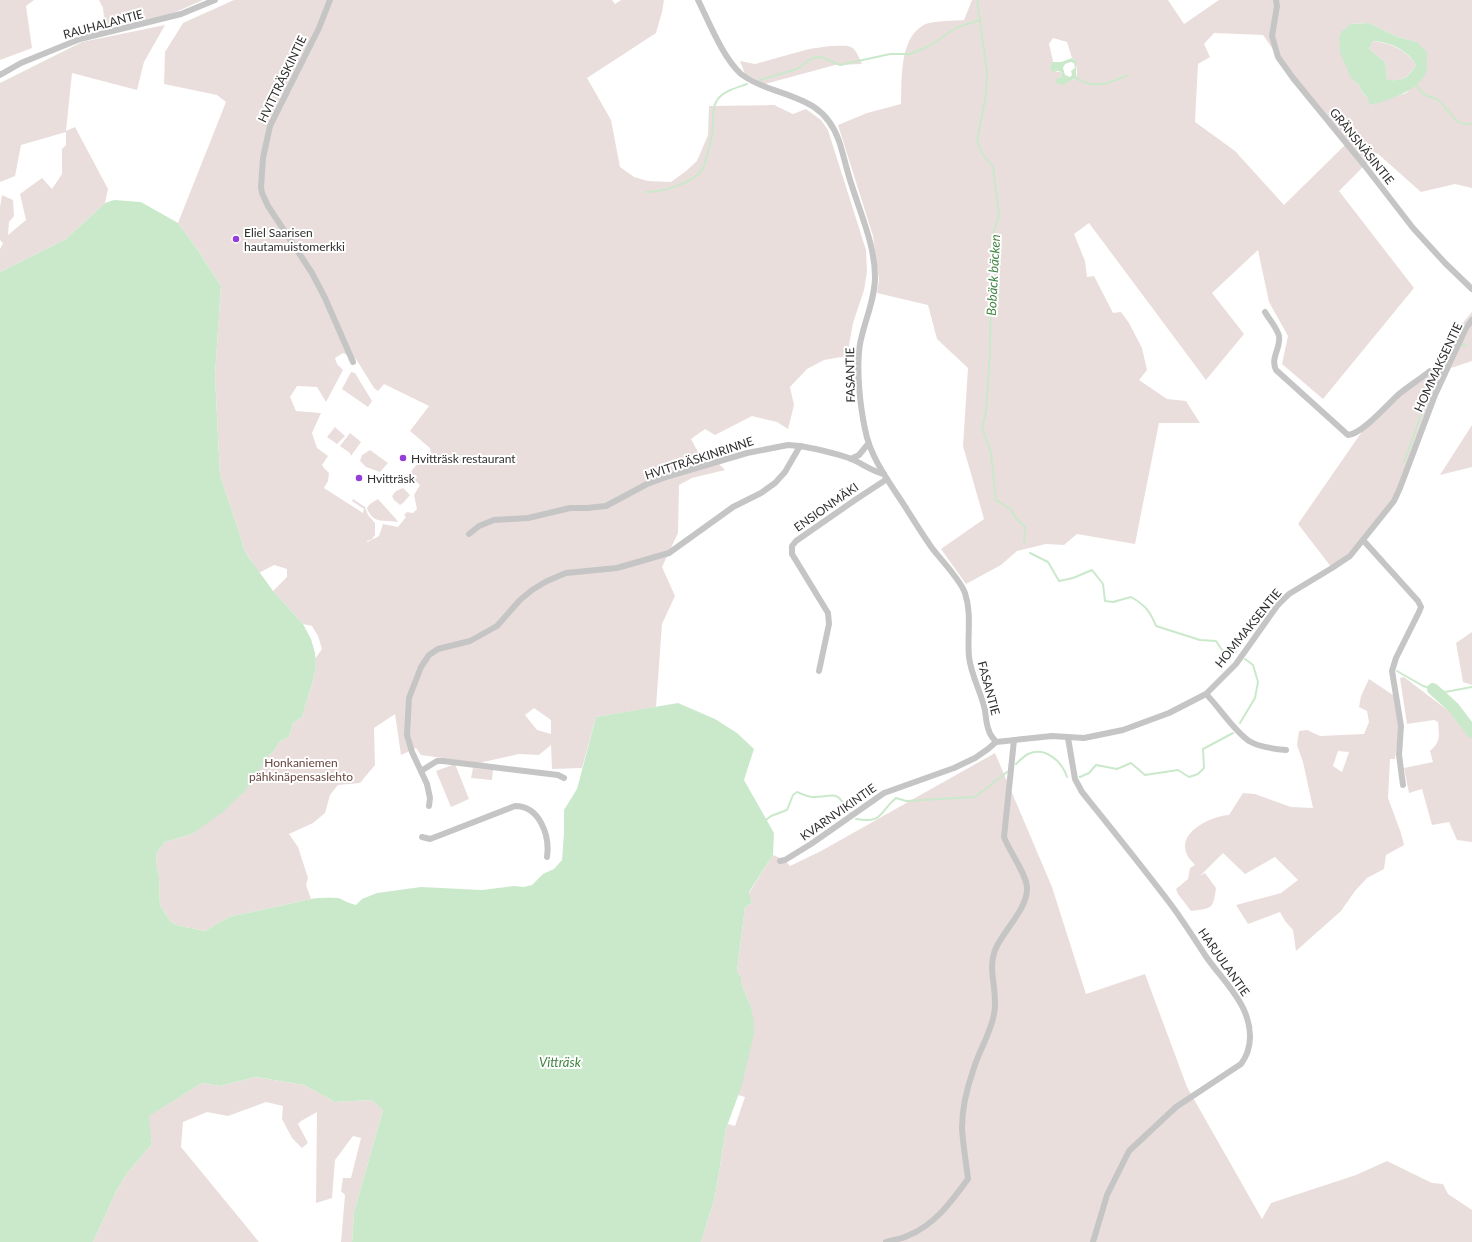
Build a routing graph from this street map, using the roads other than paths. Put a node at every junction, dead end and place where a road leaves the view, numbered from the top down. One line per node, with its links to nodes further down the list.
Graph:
1 (214, 0): 5 (street, RAUHALANTIE)
2 (330, 0): 9 (street, HVITTRÄSKINTIE)
3 (698, 0): 11 (street, FASANTIE)
4 (1276, 0): 6 (street, GRÄNSNÄSINTIE)
5 (0, 75)
6 (1472, 289)
7 (1265, 312): 10 (street)
8 (1472, 320): 10 (street, HOMMAKSENTIE)
9 (352, 362)
10 (1444, 374): 16 (street, HOMMAKSENTIE)
11 (868, 444): 13 (street); 14 (street, FASANTIE)
12 (800, 446): 13 (street, HVITTRÄSKINRINNE); 15 (street, HVITTRÄSKINRINNE); 23 (street)
13 (851, 459): 14 (street, HVITTRÄSKINRINNE)
14 (885, 476): 17 (street, ENSIONMÄKI); 21 (street, FASANTIE)
15 (469, 534)
16 (1363, 540): 18 (street, HOMMAKSENTIE); 25 (street)
17 (819, 671)
18 (1206, 694): 19 (street, HOMMAKSENTIE); 22 (street)
19 (1068, 738): 20 (street, HOMMAKSENTIE); 31 (street, HARJULANTIE)
20 (1014, 740): 21 (street, HOMMAKSENTIE); 30 (street)
21 (996, 742): 29 (street, KVARNVIKINTIE)
22 (1286, 750)
23 (421, 771): 24 (street); 26 (street)
24 (564, 778)
25 (1403, 785)
26 (429, 806)
27 (422, 837): 28 (street)
28 (547, 857)
29 (780, 861)
30 (886, 1242)
31 (1093, 1242)

